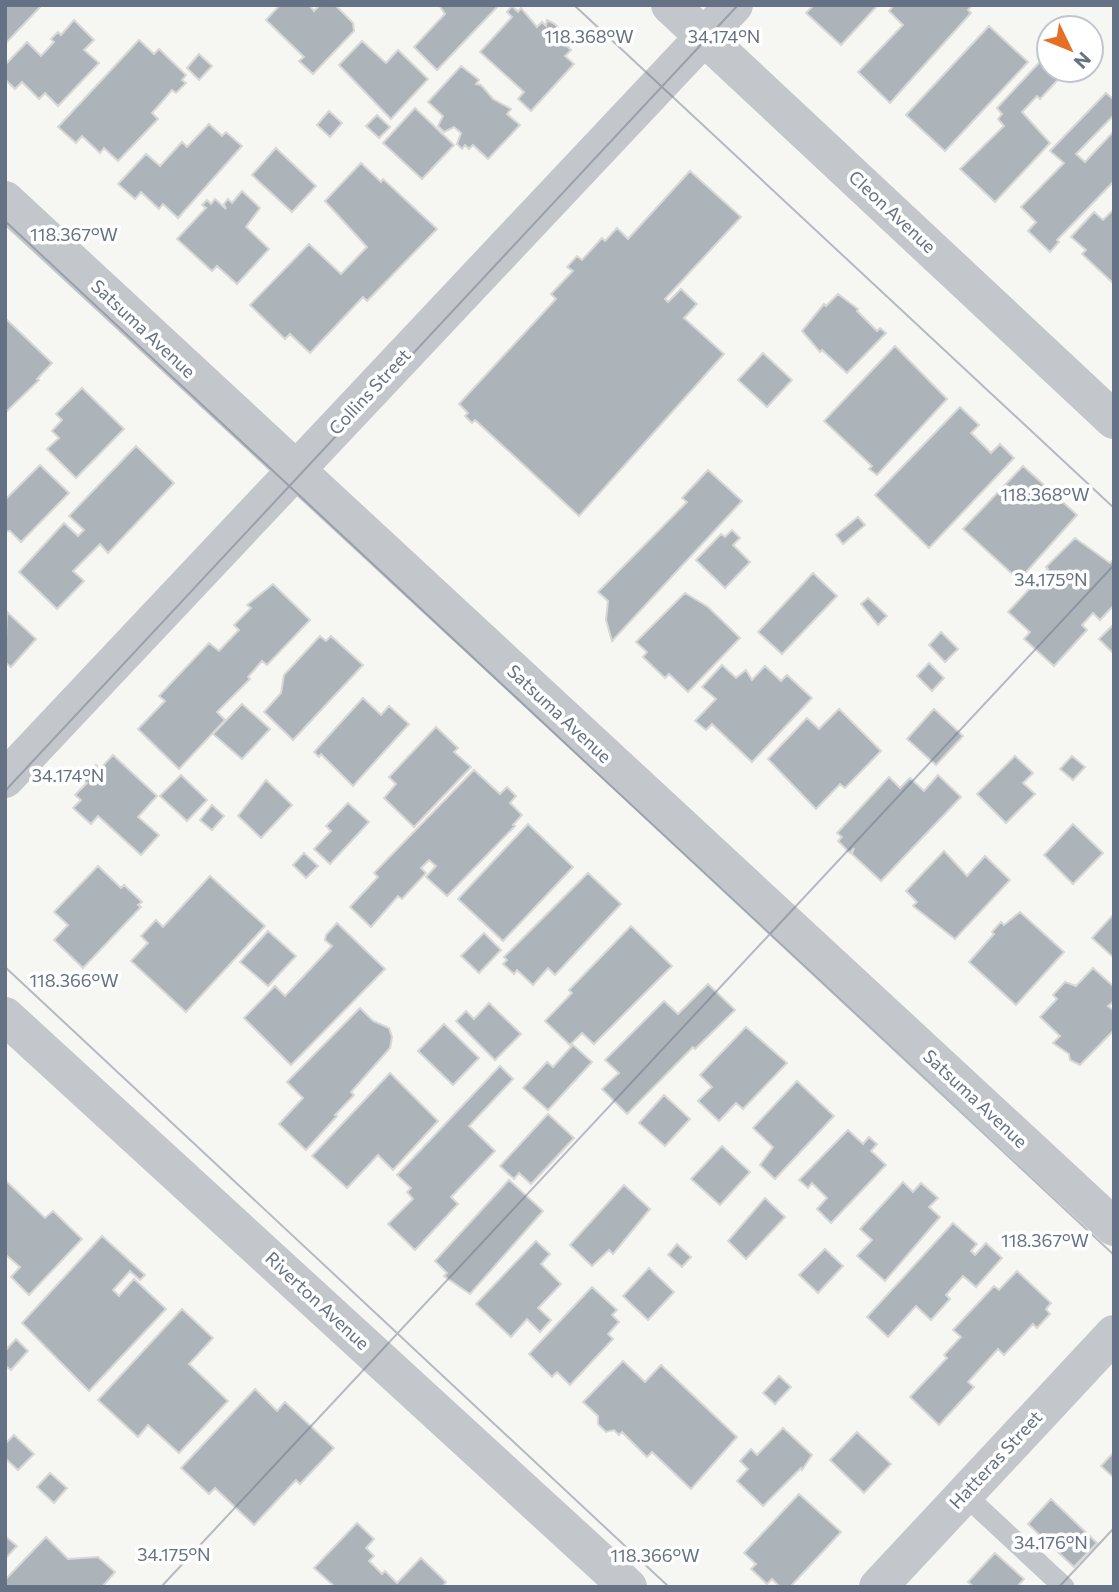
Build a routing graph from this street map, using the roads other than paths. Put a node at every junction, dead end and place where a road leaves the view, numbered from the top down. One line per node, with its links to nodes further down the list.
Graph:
1 (670, 5): 3 (street, Cleon Avenue)
2 (734, 5): 3 (street, Collins Street)
3 (704, 37): 5 (street, Cleon Avenue); 6 (street, Collins Street)
4 (5, 200): 6 (street, Satsuma Avenue)
5 (1114, 420)
6 (295, 471): 7 (street, Collins Street); 9 (street, Satsuma Avenue)
7 (5, 779)
8 (5, 1016): 12 (street, Riverton Avenue)
9 (1114, 1227)
10 (1114, 1334): 11 (street, Hatteras Street)
11 (964, 1494): 13 (street, Hatteras Street); 14 (lane)
12 (628, 1587)
13 (878, 1587)
14 (1064, 1587)

